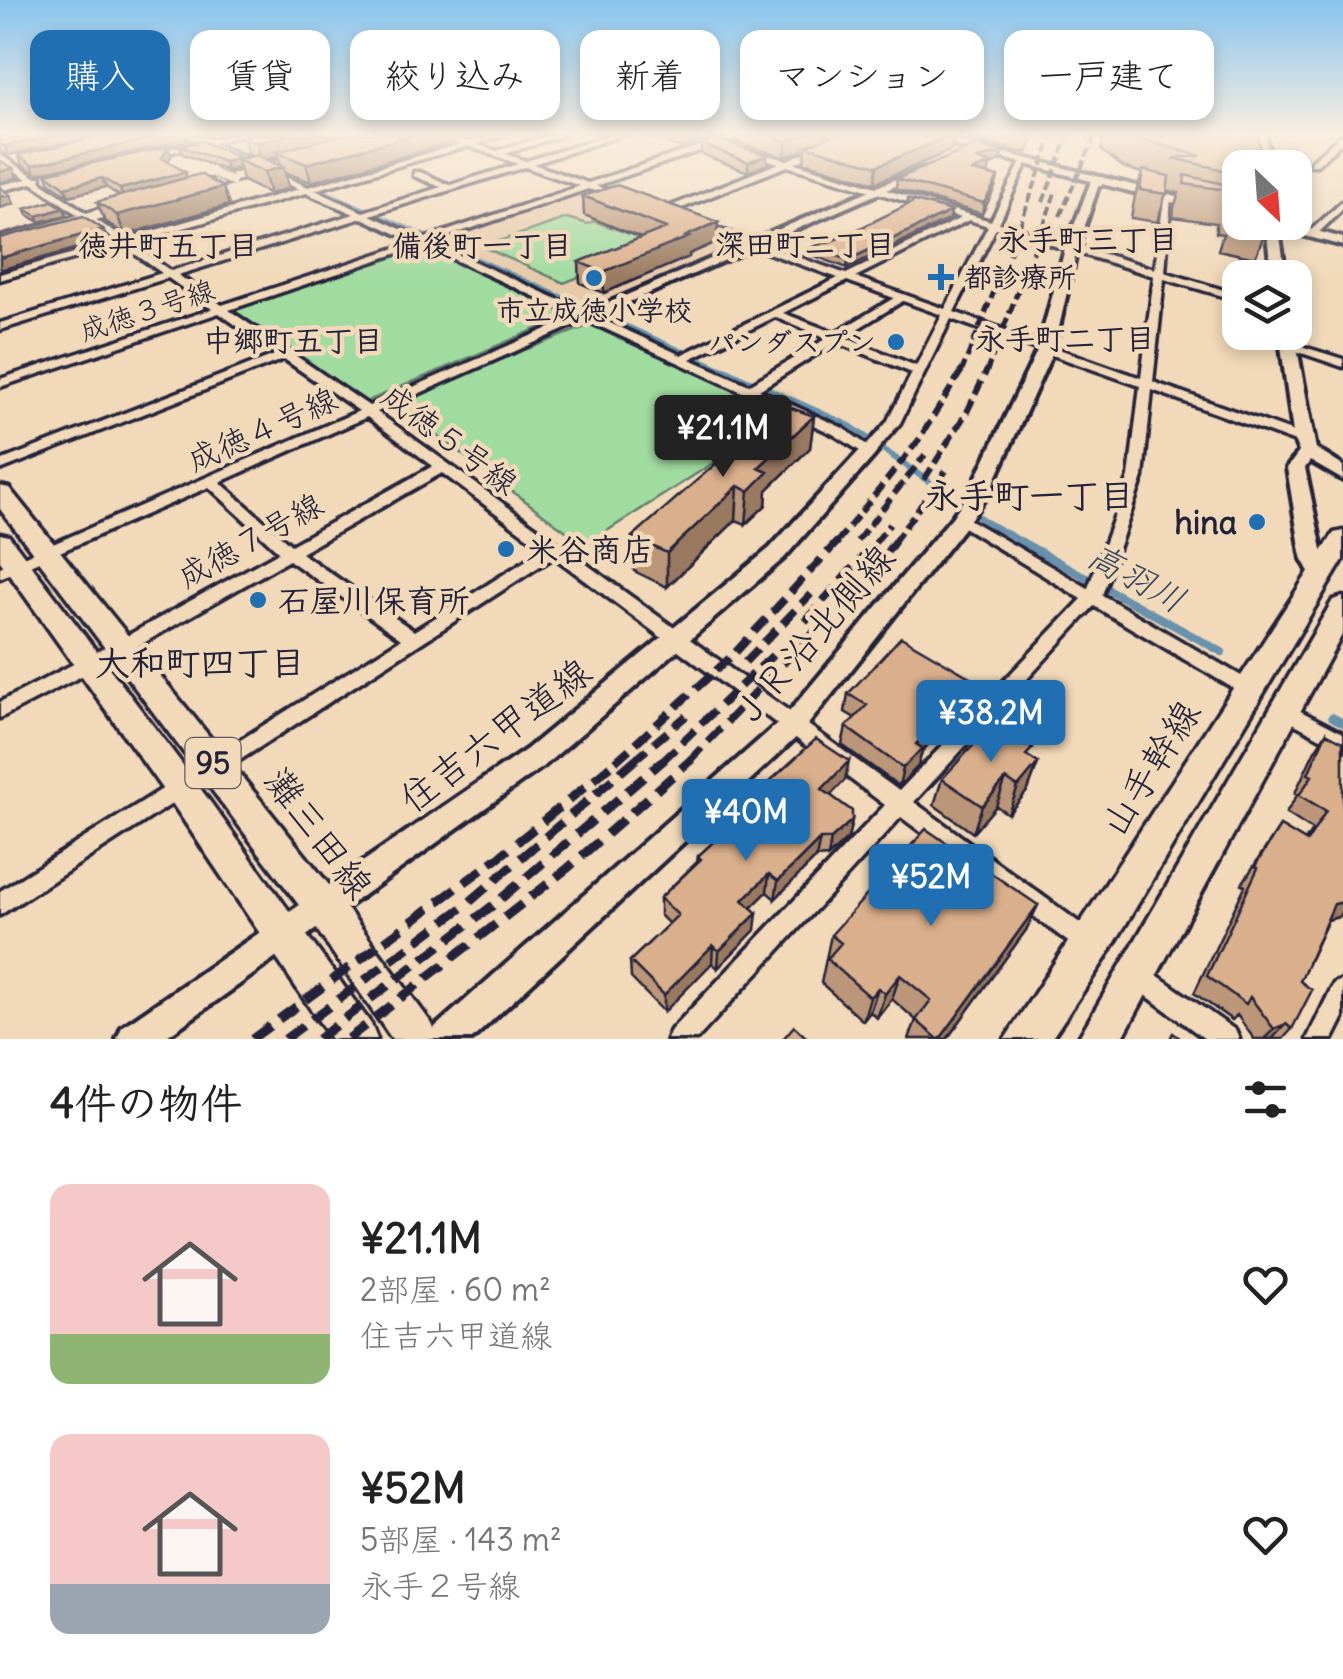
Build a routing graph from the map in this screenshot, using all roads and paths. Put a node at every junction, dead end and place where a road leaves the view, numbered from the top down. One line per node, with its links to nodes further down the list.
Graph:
1 (25, 182): 18 (street)
2 (39, 182): 30 (street, 成徳５号線)
3 (194, 182): 21 (highway)
4 (201, 182): 30 (highway)
5 (299, 182): 19 (street)
6 (333, 182): 19 (street)
7 (437, 182): 20 (street)
8 (468, 182): 20 (street)
9 (578, 182): 17 (street)
10 (597, 182): 17 (street)
11 (738, 182): 28 (street)
12 (853, 182): 22 (street)
13 (895, 182): 22 (street, 成徳４号線)
14 (1015, 182): 33 (street, 住吉六甲道線)
15 (1097, 182): 40 (street, ＪＲ沿北側線)
16 (1105, 182): 25 (street)
17 (587, 186): 24 (street); 37 (street, 成徳３号線)
18 (0, 188)
19 (314, 188): 31 (street); 36 (street)
20 (450, 188): 31 (street)
21 (167, 189)
22 (878, 190): 32 (street); 39 (street, 成徳４号線)
23 (150, 194): 30 (highway)
24 (622, 198)
25 (1168, 198): 29 (street); 42 (street)
26 (1343, 204): 34 (street)
27 (650, 208): 28 (street)
28 (664, 212): 39 (street)
29 (1222, 212)
30 (82, 215): 35 (highway); 36 (street, 成徳５号線)
31 (371, 216): 37 (street); 41 (street)
32 (969, 217): 33 (street); 43 (street)
33 (994, 224): 40 (street); 50 (street, 住吉六甲道線)
34 (1312, 234): 38 (street)
35 (0, 238)
36 (125, 242): 41 (street, 成徳５号線); 44 (street)
37 (425, 242): 47 (street, 成徳３号線); 49 (street)
38 (1343, 242)
39 (754, 244): 43 (street); 49 (street, 成徳４号線)
40 (1071, 249): 42 (street); 53 (street, ＪＲ沿北側線)
41 (171, 274): 47 (street, 成徳５号線); 51 (street)
42 (1160, 274): 45 (street); 60 (street)
43 (844, 276): 46 (street); 48 (street)
44 (0, 277)
45 (1222, 293)
46 (904, 296): 50 (street); 52 (street)
47 (218, 310): 56 (street, 成徳５号線); 61 (street, 成徳３号線)
48 (774, 313): 52 (street); 57 (street)
49 (590, 314): 57 (street); 63 (street, 成徳４号線)
50 (952, 314): 53 (street); 59 (street, 住吉六甲道線)
51 (0, 327)
52 (836, 338): 59 (street); 62 (street)
53 (1046, 349): 60 (street); 71 (street, ＪＲ沿北側線)
54 (1289, 350): 65 (street)
55 (1312, 350): 58 (street)
56 (284, 355): 63 (street, 成徳５号線); 66 (street)
57 (682, 359): 62 (street)
58 (1343, 363)
59 (920, 372): 64 (street, 住吉六甲道線)
60 (1144, 381): 65 (street); 77 (street)
61 (0, 383)
62 (750, 390): 64 (street)
63 (370, 412): 67 (street, 成徳５号線); 69 (street, 成徳４号線)
64 (875, 443): 80 (street, 住吉六甲道線)
65 (1306, 446): 68 (street); 76 (street)
66 (0, 466)
67 (442, 466): 73 (street, 成徳５号線); 74 (street, 成徳７号線)
68 (1343, 474)
69 (211, 481): 74 (street); 75 (street, 成徳４号線)
70 (0, 492): 75 (main road, 灘三田線 / 95)
71 (963, 514): 77 (street); 86 (street, ＪＲ沿北側線)
72 (1343, 539): 76 (main road, 山手幹線)
73 (554, 550): 79 (street); 80 (street, 成徳５号線)
74 (290, 552): 79 (street); 81 (street, 成徳７号線)
75 (15, 558): 81 (main road, 灘三田線 / 95); 82 (main road, 灘三田線 / 95)
76 (1321, 574): 83 (main road, 山手幹線)
77 (1096, 591): 83 (street); 90 (street)
78 (1343, 607): 84 (main road)
79 (414, 638): 88 (street)
80 (680, 640): 86 (street, 成徳５号線); 92 (street, 住吉六甲道線)
81 (120, 648): 82 (street, 成徳７号線); 88 (main road, 灘三田線 / 95)
82 (88, 666): 85 (street, 成徳７号線); 89 (main road, 灘三田線 / 95)
83 (1250, 689): 94 (main road, 山手幹線)
84 (1285, 710): 87 (street); 95 (main road)
85 (0, 711)
86 (794, 725): 90 (street, 成徳５号線); 100 (street, ＪＲ沿北側線)
87 (1343, 742)
88 (215, 765): 89 (street); 92 (main road, 灘三田線 / 95)
89 (180, 788): 91 (street); 93 (main road, 灘三田線 / 95)
90 (903, 804): 94 (street, 成徳５号線); 101 (street)
91 (0, 904)
92 (324, 908): 93 (street, 住吉六甲道線); 99 (main road, 灘三田線 / 95)
93 (282, 936): 97 (street, 住吉六甲道線); 98 (main road, 灘三田線 / 95)
94 (1091, 945): 102 (main road, 山手幹線)
95 (1136, 974): 103 (main road); 104 (street)
96 (1343, 992): 105 (street)
97 (134, 1039)
98 (356, 1039)
99 (418, 1039)
100 (447, 1039)
101 (680, 1039)
102 (1026, 1039)
103 (1099, 1039)
104 (1226, 1039)
105 (1320, 1039)

